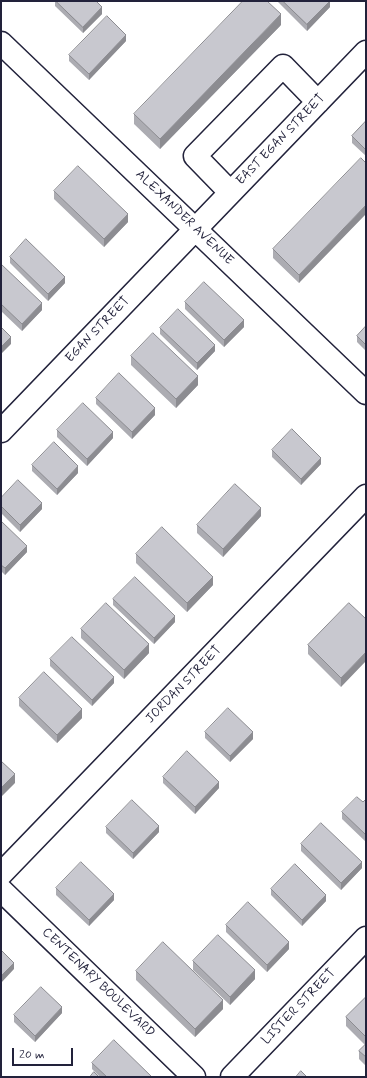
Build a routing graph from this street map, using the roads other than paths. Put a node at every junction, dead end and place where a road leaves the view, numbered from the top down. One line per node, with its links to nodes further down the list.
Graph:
1 (1, 43): 5 (street, ALEXANDER AVENUE)
2 (366, 52): 3 (street, EAST EGAN STREET)
3 (318, 102): 4 (street, EAST EGAN STREET); 4 (street)
4 (230, 192): 5 (street, EAST EGAN STREET)
5 (195, 229): 6 (street, ALEXANDER AVENUE); 7 (street, EGAN STREET)
6 (366, 393)
7 (1, 431)
8 (366, 496): 9 (street, JORDAN STREET)
9 (1, 874)
10 (1, 890): 12 (street, CENTENARY BOULEVARD)
11 (366, 938): 13 (street, LISTER STREET)
12 (194, 1077)
13 (232, 1077)

